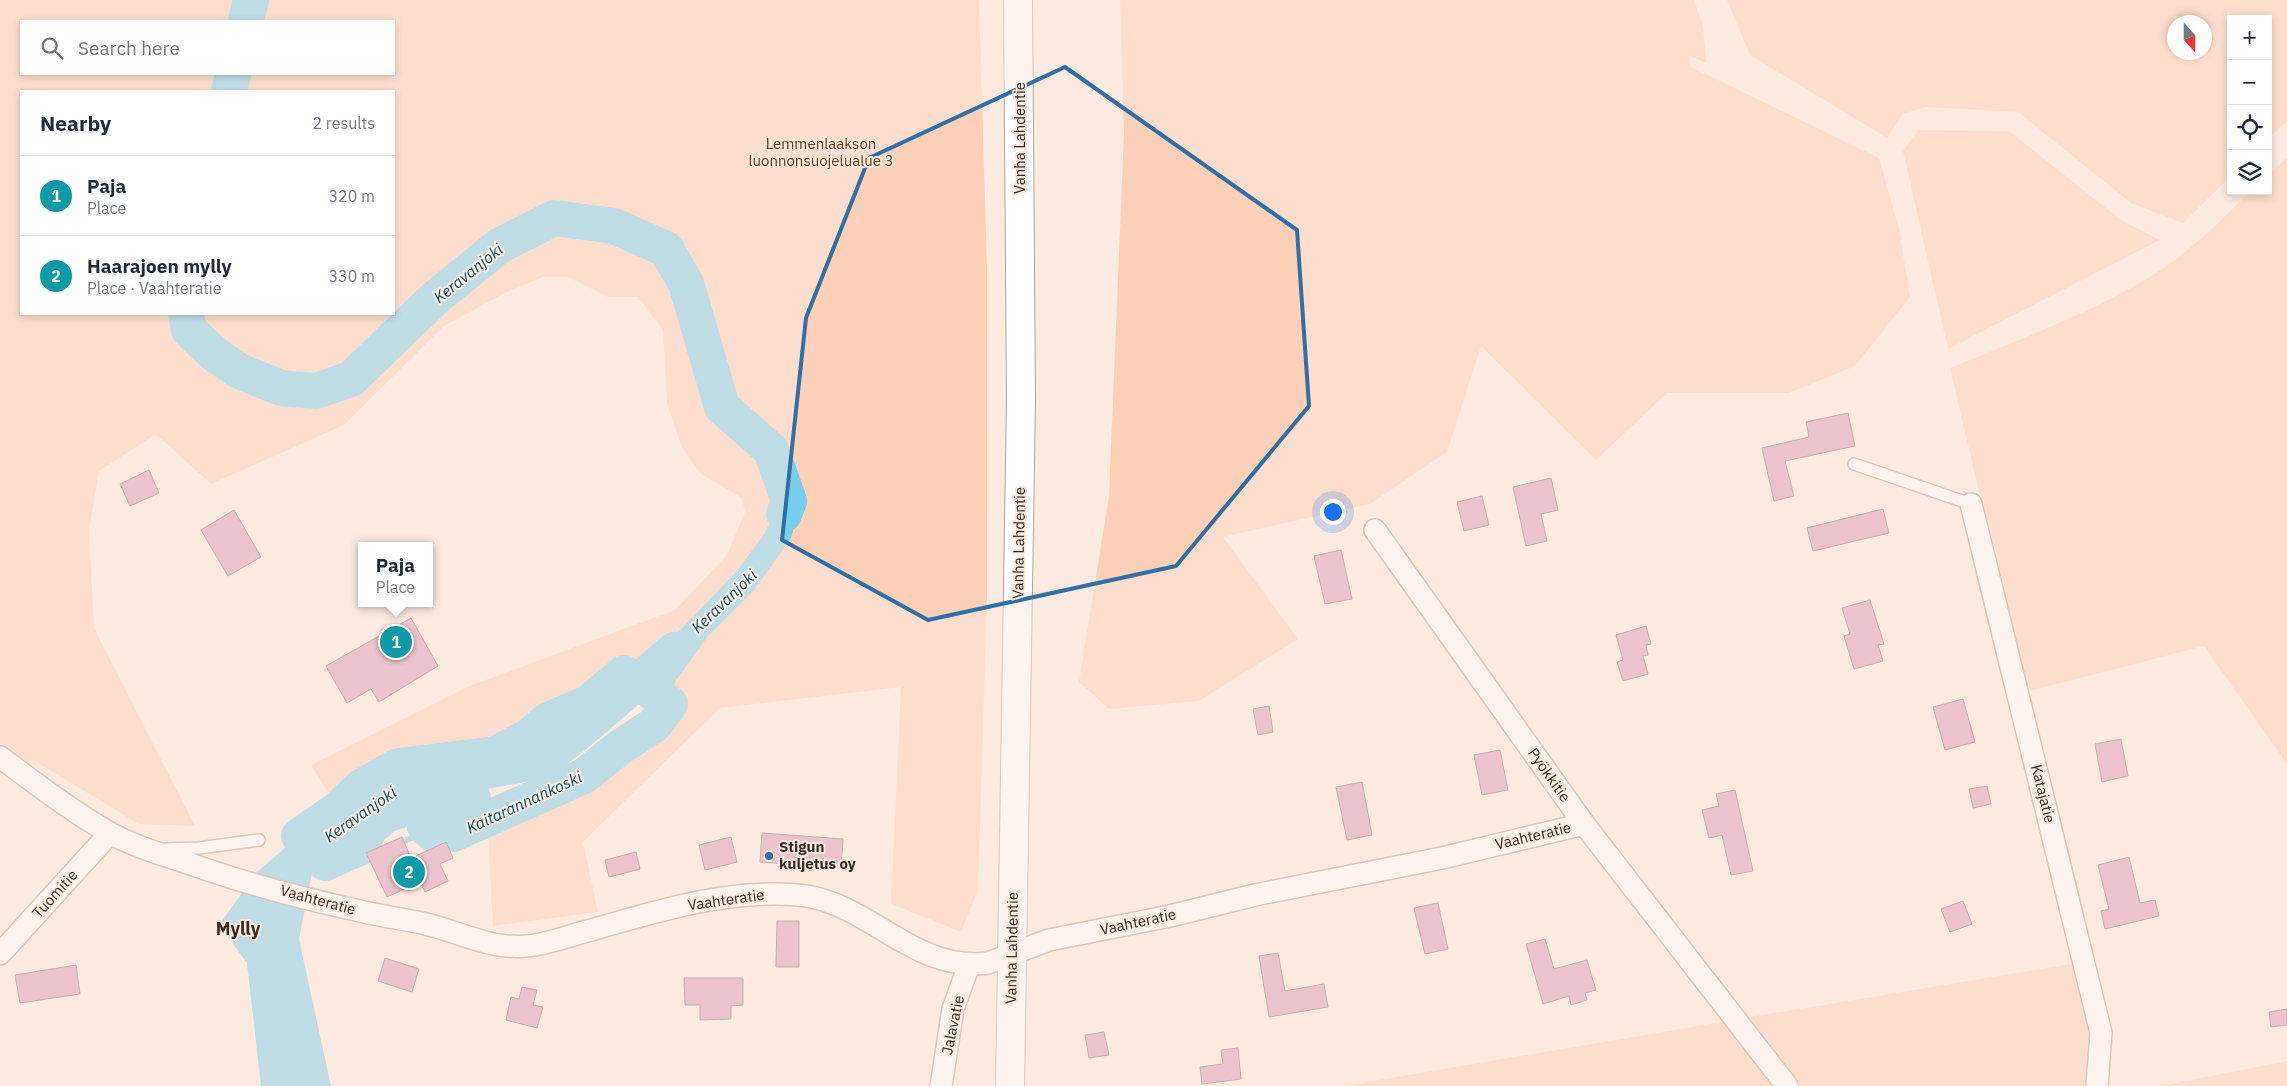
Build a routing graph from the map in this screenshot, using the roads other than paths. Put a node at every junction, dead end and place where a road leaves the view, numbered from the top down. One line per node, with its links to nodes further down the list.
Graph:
1 (1018, 0): 11 (main road, Vanha Lahdentie)
2 (1854, 464): 3 (lane)
3 (1971, 504): 16 (street, Katajatie)
4 (1375, 530): 6 (street, Pyökkitie)
5 (0, 757): 7 (street, Vaahteratie)
6 (1584, 824): 11 (street, Vaahteratie); 15 (street, Pyökkitie)
7 (110, 833): 9 (street, Vaahteratie); 10 (street, Tuomitie)
8 (259, 840): 9 (lane)
9 (147, 849): 12 (street, Vaahteratie)
10 (0, 954)
11 (1011, 954): 12 (street, Vaahteratie); 14 (main road, Vanha Lahdentie)
12 (969, 965): 13 (street, Jalavatie)
13 (941, 1086)
14 (1010, 1086)
15 (1786, 1086)
16 (2097, 1086)

